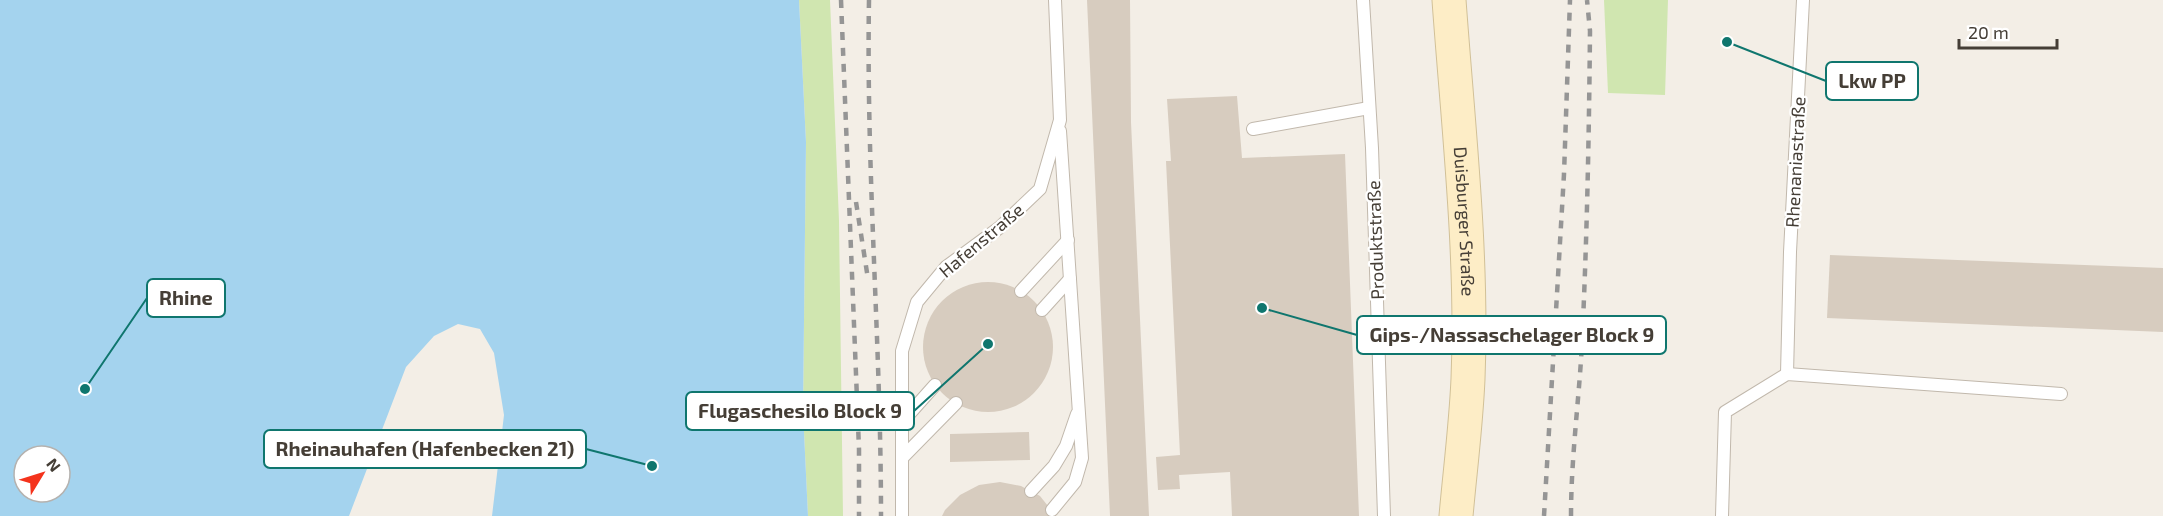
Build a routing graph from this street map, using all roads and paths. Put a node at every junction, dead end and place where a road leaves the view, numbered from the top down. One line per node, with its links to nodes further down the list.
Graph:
1 (1055, 0): 6 (lane, Hafenstraße)
2 (1363, 0): 5 (lane, Produktstraße)
3 (1449, 0): 23 (street, Duisburger Straße)
4 (1803, 0): 12 (lane, Rhenaniastraße)
5 (1369, 108): 7 (lane); 22 (lane, Produktstraße)
6 (1060, 120): 8 (lane); 17 (lane, Hafenstraße)
7 (1253, 129)
8 (1068, 240): 9 (lane); 10 (lane)
9 (1071, 279): 11 (lane); 16 (lane)
10 (1021, 291)
11 (1042, 310)
12 (1787, 374): 14 (lane); 24 (lane)
13 (935, 385): 17 (lane)
14 (2061, 394)
15 (956, 404): 18 (lane)
16 (1079, 406): 19 (lane); 20 (lane)
17 (902, 422): 18 (lane, Hafenstraße)
18 (902, 458): 21 (lane, Hafenstraße)
19 (1031, 491)
20 (1053, 510)
21 (902, 516)
22 (1384, 516)
23 (1456, 516)
24 (1722, 516)

